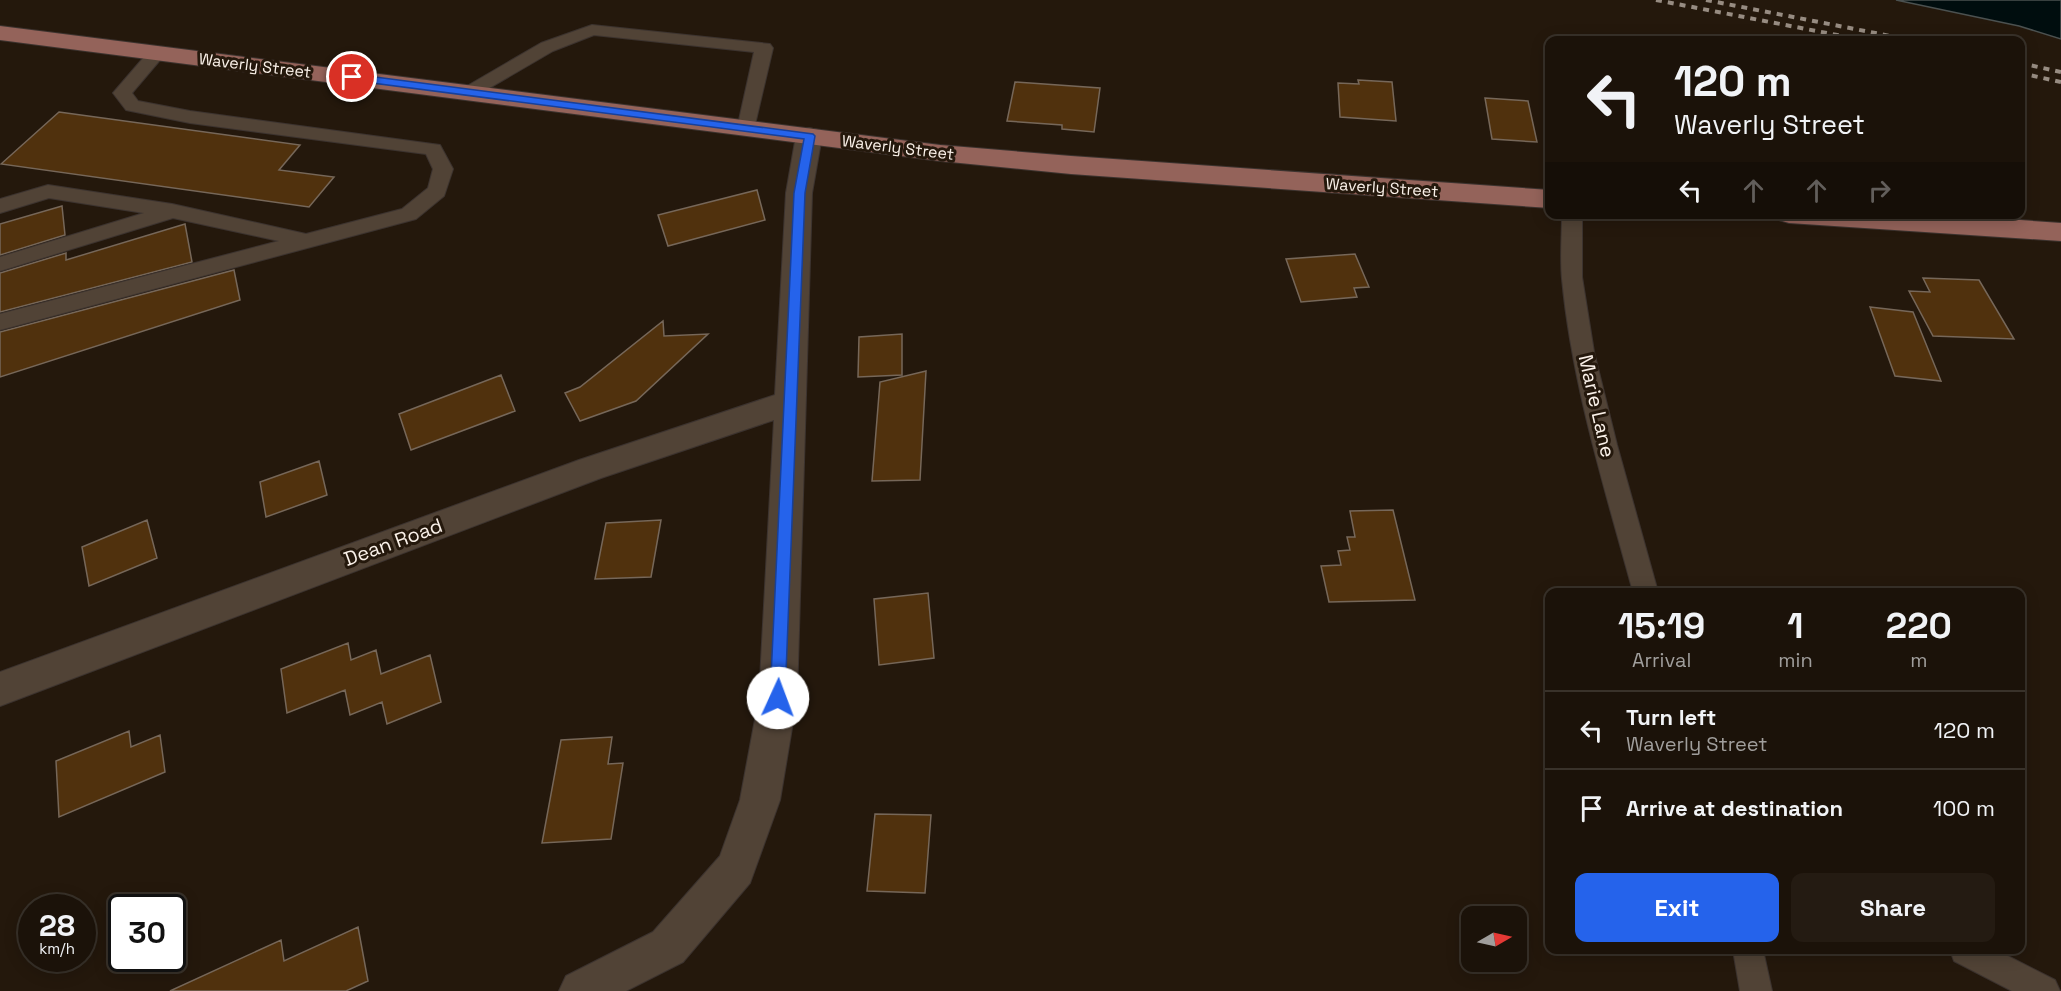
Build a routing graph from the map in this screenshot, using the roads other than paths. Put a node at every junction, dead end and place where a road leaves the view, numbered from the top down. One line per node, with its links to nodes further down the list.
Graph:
1 (0, 33): 2 (main road, Waverly Street)
2 (157, 53): 3 (main road, Waverly Street); 12 (lane)
3 (468, 93): 4 (main road, Waverly Street); 4 (lane)
4 (746, 129): 5 (main road, Waverly Street)
5 (809, 136): 6 (main road, Waverly Street); 15 (street)
6 (1545, 199)
7 (0, 206): 8 (lane)
8 (172, 211): 12 (lane); 13 (lane)
9 (1572, 219): 16 (lane, Marie Lane)
10 (1865, 219): 11 (main road)
11 (2061, 232)
12 (304, 240): 14 (lane)
13 (0, 264)
14 (0, 322)
15 (789, 403): 17 (street, Dean Road); 20 (street)
16 (1645, 588)
17 (0, 689)
18 (1750, 954): 21 (lane)
19 (1973, 954): 22 (lane)
20 (581, 991)
21 (1756, 991)
22 (2044, 991)

